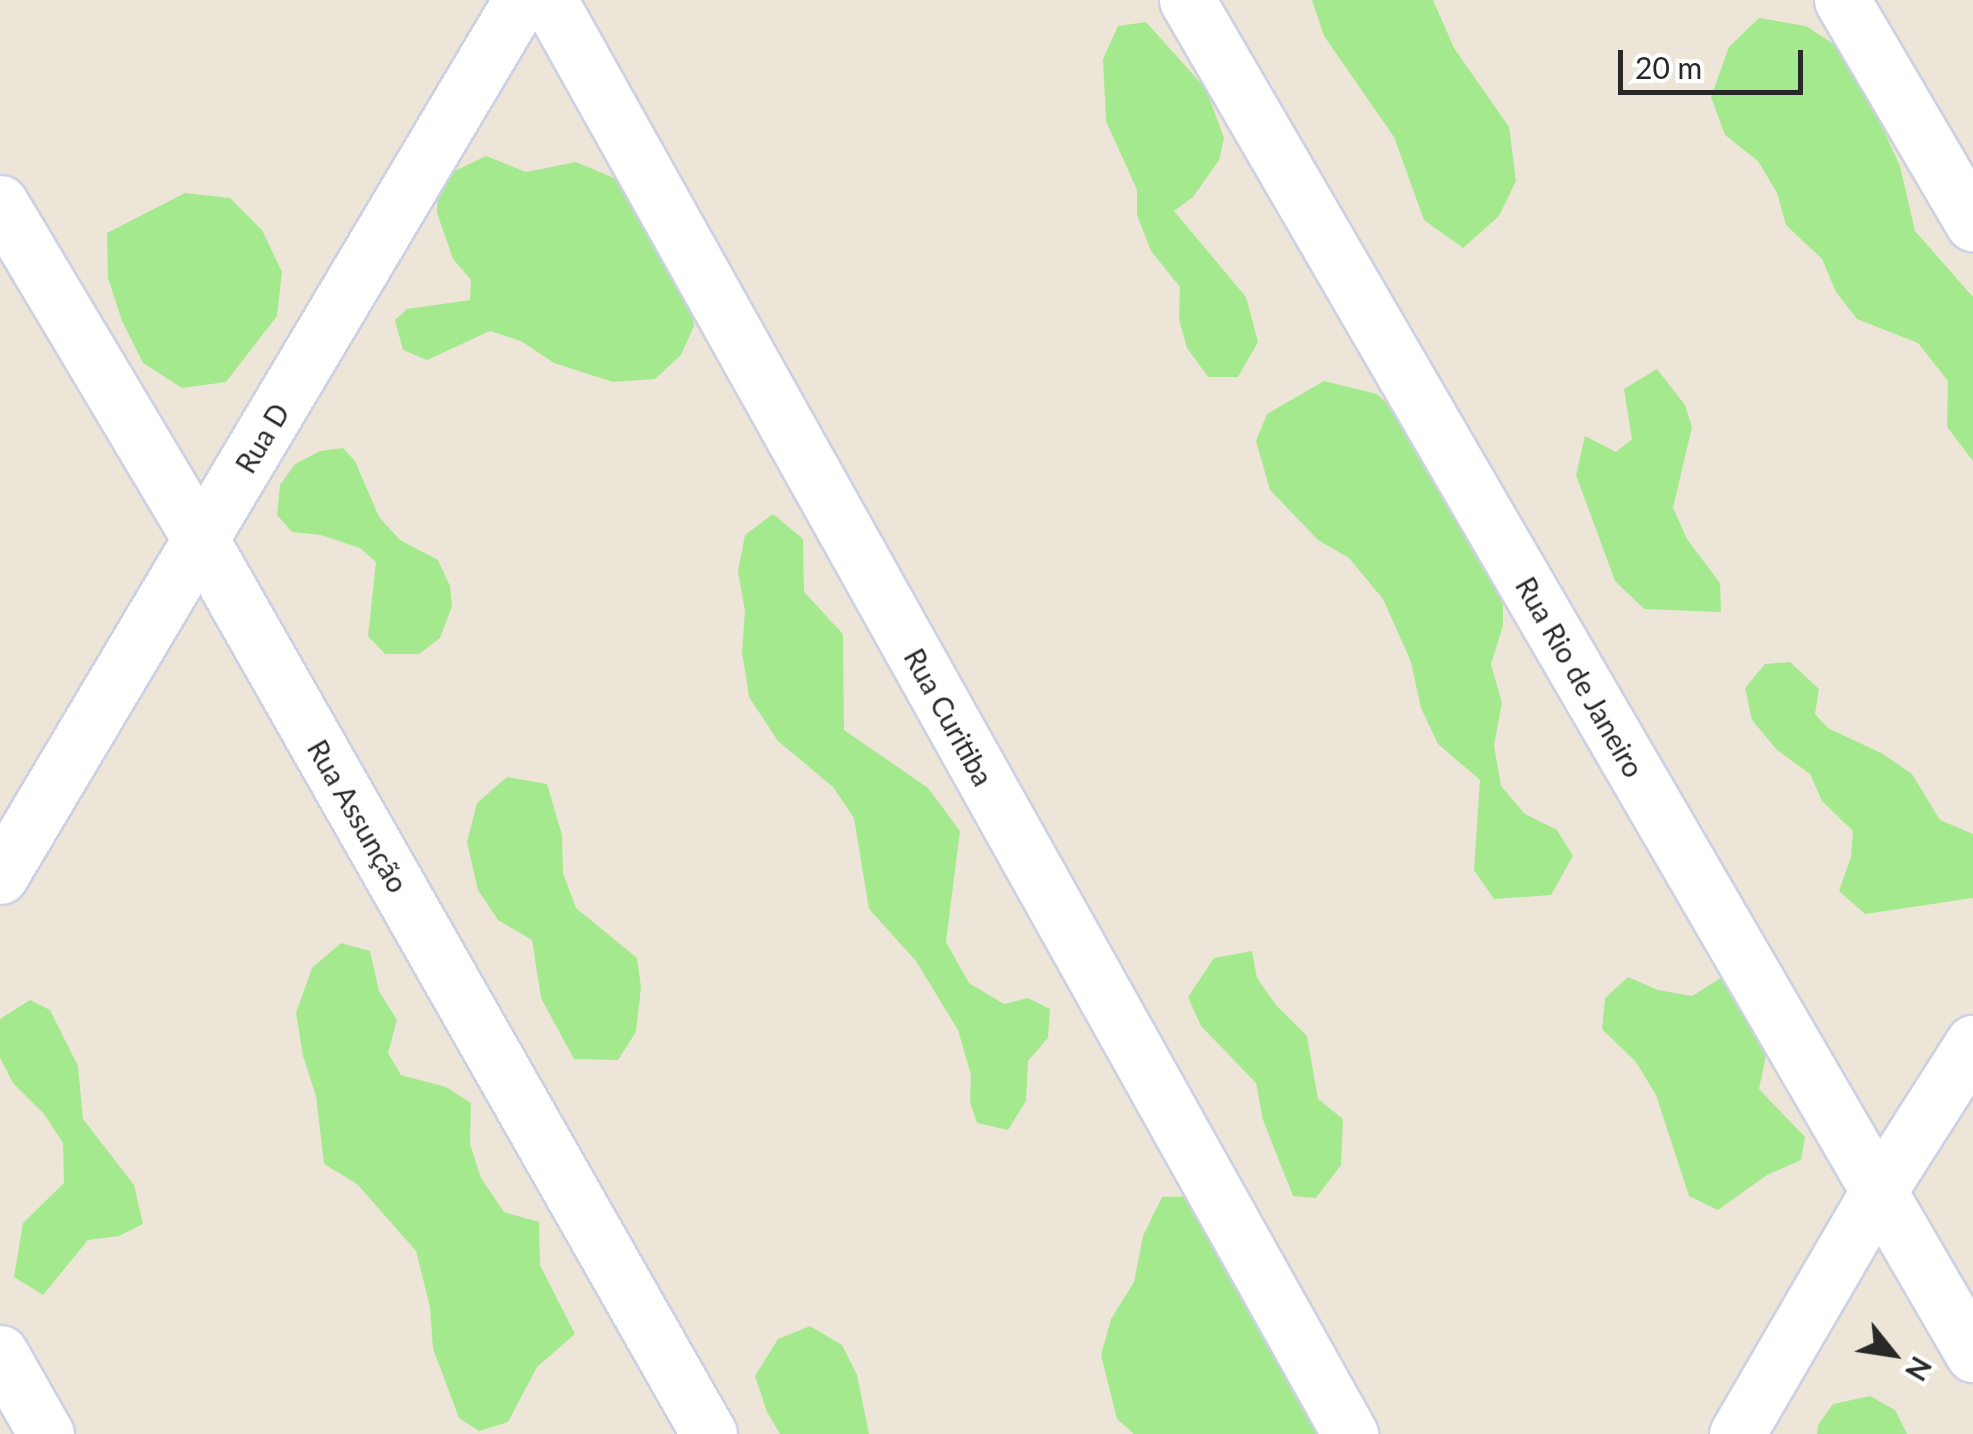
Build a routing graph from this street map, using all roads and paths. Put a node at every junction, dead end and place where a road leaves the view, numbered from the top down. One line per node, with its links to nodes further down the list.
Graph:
1 (521, 0): 7 (street, Rua D)
2 (549, 0): 15 (street, Rua Curitiba)
3 (1187, 0): 10 (street, Rua Rio de Janeiro)
4 (1842, 0): 6 (street)
5 (0, 203): 7 (street, Rua Assunção)
6 (1973, 223)
7 (201, 540): 8 (street, Rua D); 14 (street, Rua Assunção)
8 (0, 876)
9 (1973, 1042): 10 (street)
10 (1878, 1192): 12 (street, Rua Rio de Janeiro); 16 (street)
11 (0, 1353): 13 (street)
12 (1973, 1354)
13 (46, 1434)
14 (709, 1434)
15 (1350, 1434)
16 (1737, 1434)

